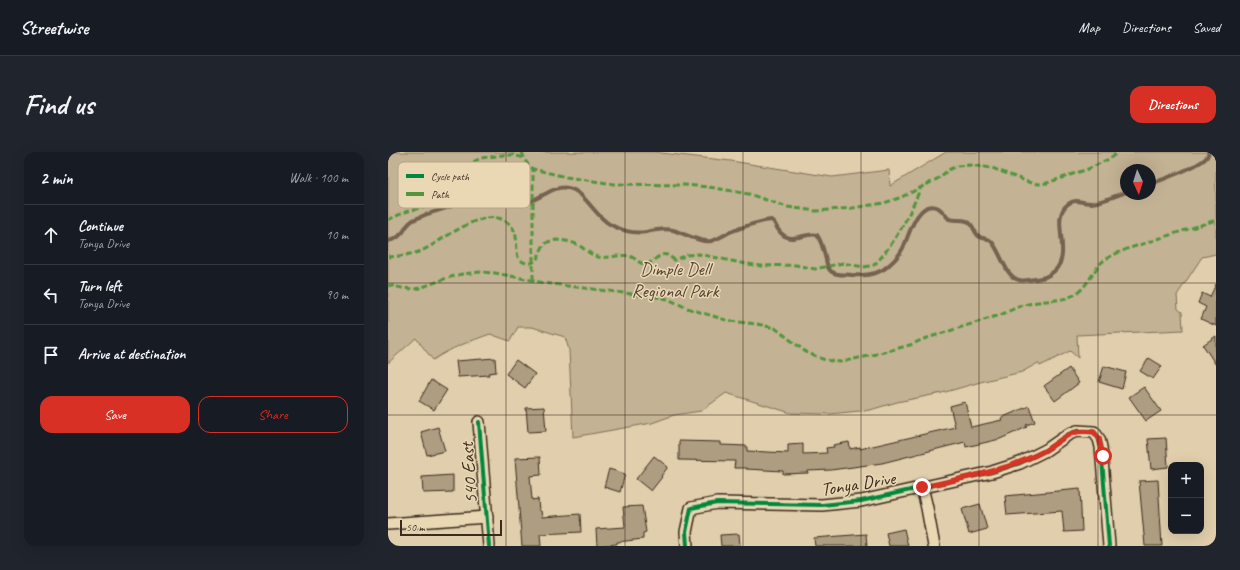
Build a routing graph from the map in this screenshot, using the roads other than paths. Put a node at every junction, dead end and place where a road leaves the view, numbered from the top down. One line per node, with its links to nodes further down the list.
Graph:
1 (479, 422): 3 (street, 540 East)
2 (922, 487): 6 (street, Tonya Drive); 7 (street); 8 (street, Tonya Drive)
3 (487, 517): 4 (street); 5 (street, 540 East)
4 (388, 524)
5 (489, 546)
6 (688, 546)
7 (934, 546)
8 (1109, 546)

